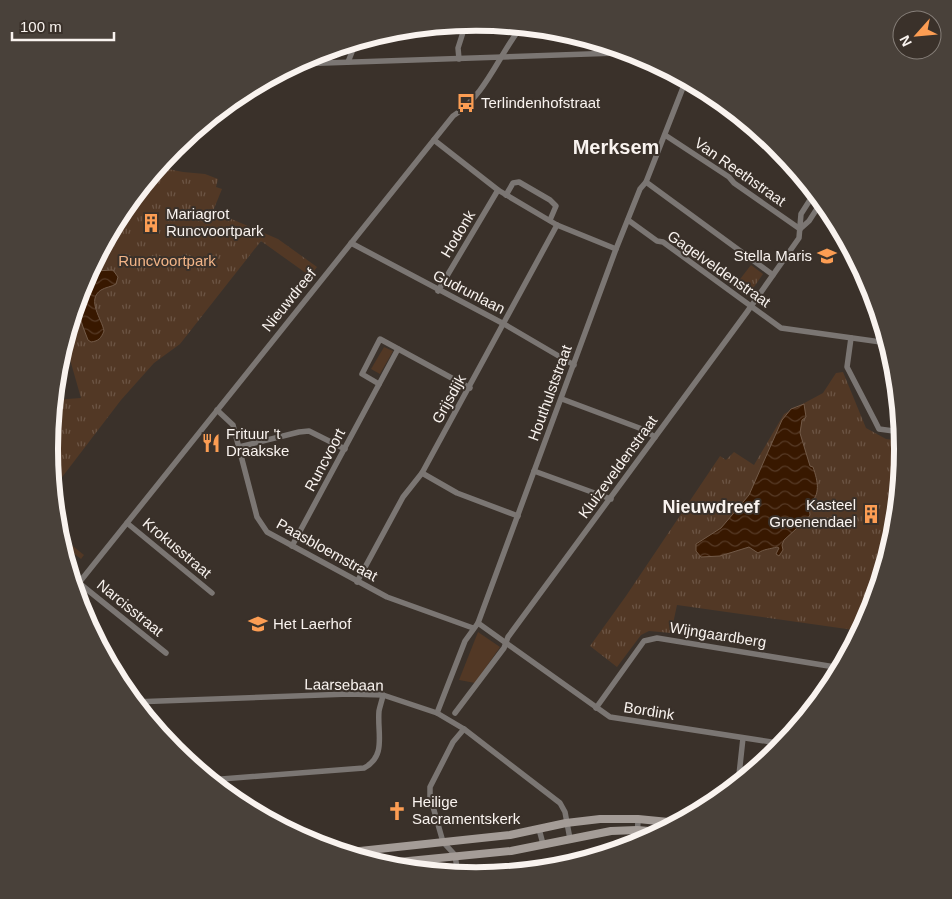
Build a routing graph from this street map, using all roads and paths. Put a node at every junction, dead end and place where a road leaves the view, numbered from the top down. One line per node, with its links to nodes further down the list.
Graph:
1 (464, 31): 6 (street)
2 (516, 33): 5 (street, Nieuwdreef)
3 (353, 50): 7 (street)
4 (614, 54): 5 (street)
5 (502, 57): 6 (street); 11 (street, Nieuwdreef)
6 (458, 59): 7 (street)
7 (348, 62): 8 (street)
8 (315, 63)
9 (684, 86): 10 (street, Houthulststraat)
10 (665, 135): 12 (street, Houthulststraat); 20 (street, Van Reethstraat)
11 (434, 140): 13 (street); 21 (street, Nieuwdreef)
12 (646, 182): 18 (street, Houthulststraat); 23 (street)
13 (498, 190): 14 (street); 24 (street, Hodonk)
14 (506, 194): 17 (street); 17 (street)
15 (811, 199): 20 (street)
16 (817, 208): 20 (street)
17 (550, 220): 19 (street)
18 (628, 220): 22 (street, Houthulststraat); 25 (street, Gagelveldenstraat)
19 (557, 224): 22 (street); 26 (street, Grijsdijk)
20 (800, 229): 23 (street, Kluizeveldenstraat)
21 (351, 243): 24 (street, Gudrunlaan); 34 (street, Nieuwdreef)
22 (616, 249): 30 (street, Houthulststraat)
23 (772, 275): 25 (street, Kluizeveldenstraat)
24 (438, 291): 26 (street, Gudrunlaan)
25 (751, 306): 27 (street, Gagelveldenstraat); 36 (street, Kluizeveldenstraat)
26 (504, 324): 30 (street, Gudrunlaan); 32 (street, Grijsdijk)
27 (851, 338): 28 (street, Gagelveldenstraat); 35 (street)
28 (880, 342)
29 (398, 349): 31 (street, Runcvoort); 31 (street); 32 (street)
30 (574, 364): 33 (street, Houthulststraat)
31 (379, 384): 38 (street, Runcvoort)
32 (470, 388): 40 (street, Grijsdijk)
33 (562, 399): 36 (street); 39 (street, Houthulststraat)
34 (217, 410): 37 (street, Paasbloemstraat); 43 (street, Nieuwdreef)
35 (893, 431)
36 (655, 437): 41 (street, Kluizeveldenstraat)
37 (239, 447): 38 (street); 44 (street, Paasbloemstraat)
38 (345, 450): 44 (street, Runcvoort)
39 (534, 471): 41 (street); 42 (street, Houthulststraat)
40 (422, 473): 42 (street); 45 (street, Grijsdijk)
41 (610, 499): 51 (street, Kluizeveldenstraat)
42 (518, 516): 49 (street, Houthulststraat)
43 (127, 523): 46 (street, Nieuwdreef); 48 (street, Krokusstraat)
44 (292, 546): 45 (street, Paasbloemstraat)
45 (357, 582): 50 (street, Paasbloemstraat)
46 (79, 583)
47 (80, 584): 52 (street, Narcisstraat)
48 (212, 593)
49 (478, 623): 50 (street, Houthulststraat); 51 (street, Bordink)
50 (473, 628): 57 (street, Houthulststraat)
51 (506, 642): 56 (street, Bordink); 58 (street)
52 (166, 653)
53 (833, 667): 56 (street, Wijngaardberg)
54 (383, 696): 55 (street, Laarsebaan); 57 (street, Laarsebaan); 63 (street)
55 (142, 702)
56 (596, 708): 60 (street, Bordink)
57 (437, 713): 59 (street, Laarsebaan)
58 (455, 713)
59 (464, 729): 66 (street, Laarsebaan); 72 (street)
60 (744, 738): 61 (street, Bordink); 62 (street)
61 (774, 743)
62 (739, 774)
63 (219, 779)
64 (638, 819): 65 (street); 66 (street); 68 (street)
65 (667, 822)
66 (566, 823): 67 (street); 71 (street, Laarsebaan)
67 (539, 829): 72 (street); 73 (street)
68 (637, 830): 69 (street); 70 (street); 71 (street)
69 (648, 831)
70 (637, 835)
71 (570, 839): 73 (street)
72 (443, 842): 74 (street); 75 (street)
73 (542, 844): 75 (street)
74 (360, 851)
75 (455, 855): 76 (street); 77 (street)
76 (402, 861)
77 (457, 867)

